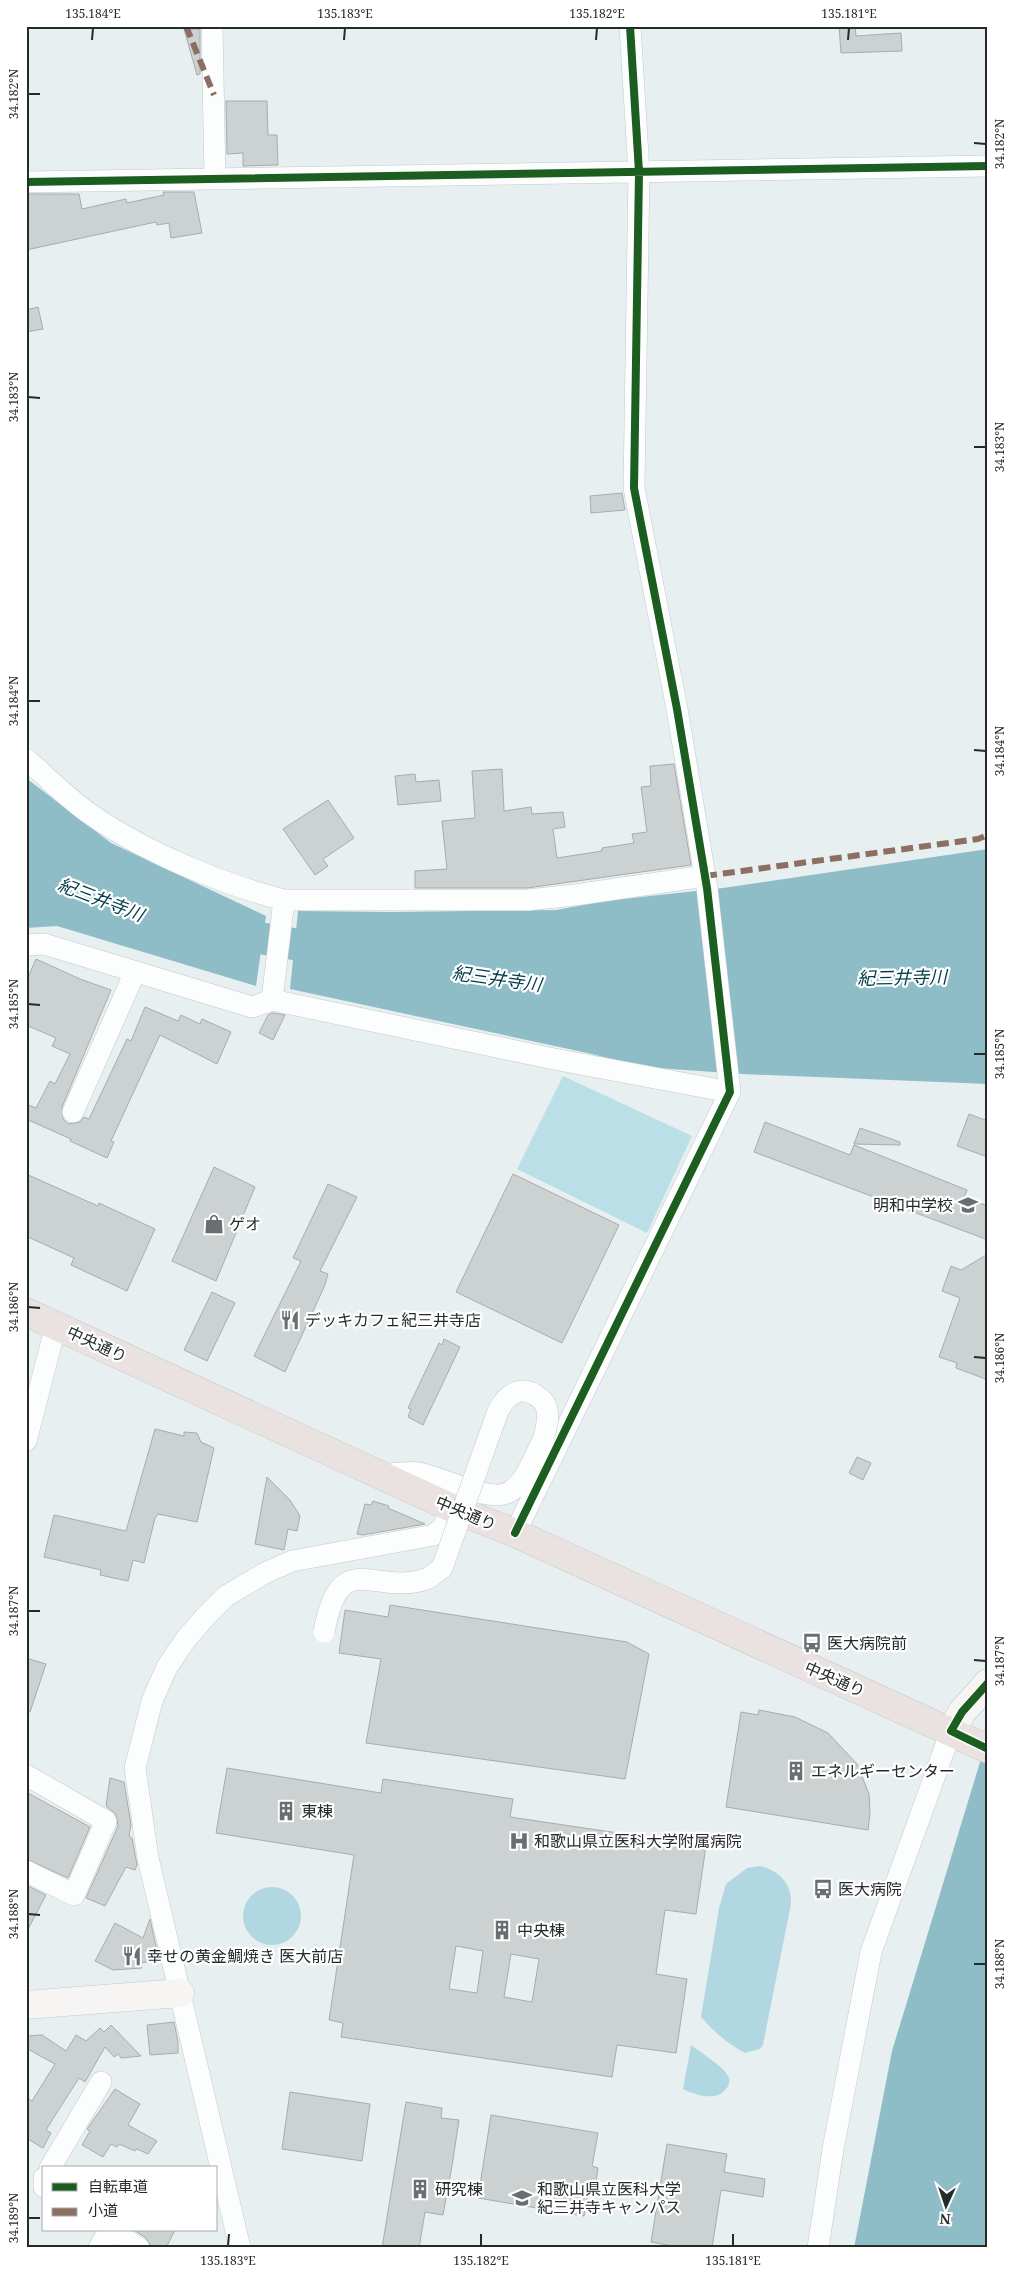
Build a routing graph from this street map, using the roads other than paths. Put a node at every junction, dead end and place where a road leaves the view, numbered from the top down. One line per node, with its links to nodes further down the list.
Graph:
1 (212, 26): 5 (street)
2 (630, 26): 4 (street)
3 (988, 166): 4 (street)
4 (639, 172): 5 (street); 8 (street)
5 (215, 179): 6 (street)
6 (26, 182)
7 (26, 759): 9 (street)
8 (706, 882): 9 (street); 13 (street)
9 (283, 906): 12 (street)
10 (26, 945): 11 (street)
11 (135, 972): 12 (street); 14 (street)
12 (272, 995): 13 (street)
13 (729, 1086): 20 (street)
14 (73, 1112)
15 (26, 1312): 16 (highway, 中央通り)
16 (56, 1325): 17 (street); 18 (highway, 中央通り)
17 (26, 1441)
18 (381, 1475): 19 (highway, 中央通り); 21 (street, bridge)
19 (452, 1508): 20 (highway, 中央通り); 26 (street)
20 (515, 1534): 23 (highway, 中央通り)
21 (324, 1632)
22 (988, 1683): 23 (street)
23 (971, 1741): 35 (street)
24 (26, 1775): 25 (street)
25 (26, 1871)
26 (180, 1993): 27 (street); 34 (street)
27 (26, 2005)
28 (100, 2082): 29 (street)
29 (51, 2166)
30 (109, 2232): 32 (street)
31 (113, 2232): 33 (street)
32 (98, 2248)
33 (139, 2248)
34 (240, 2248)
35 (818, 2248)

